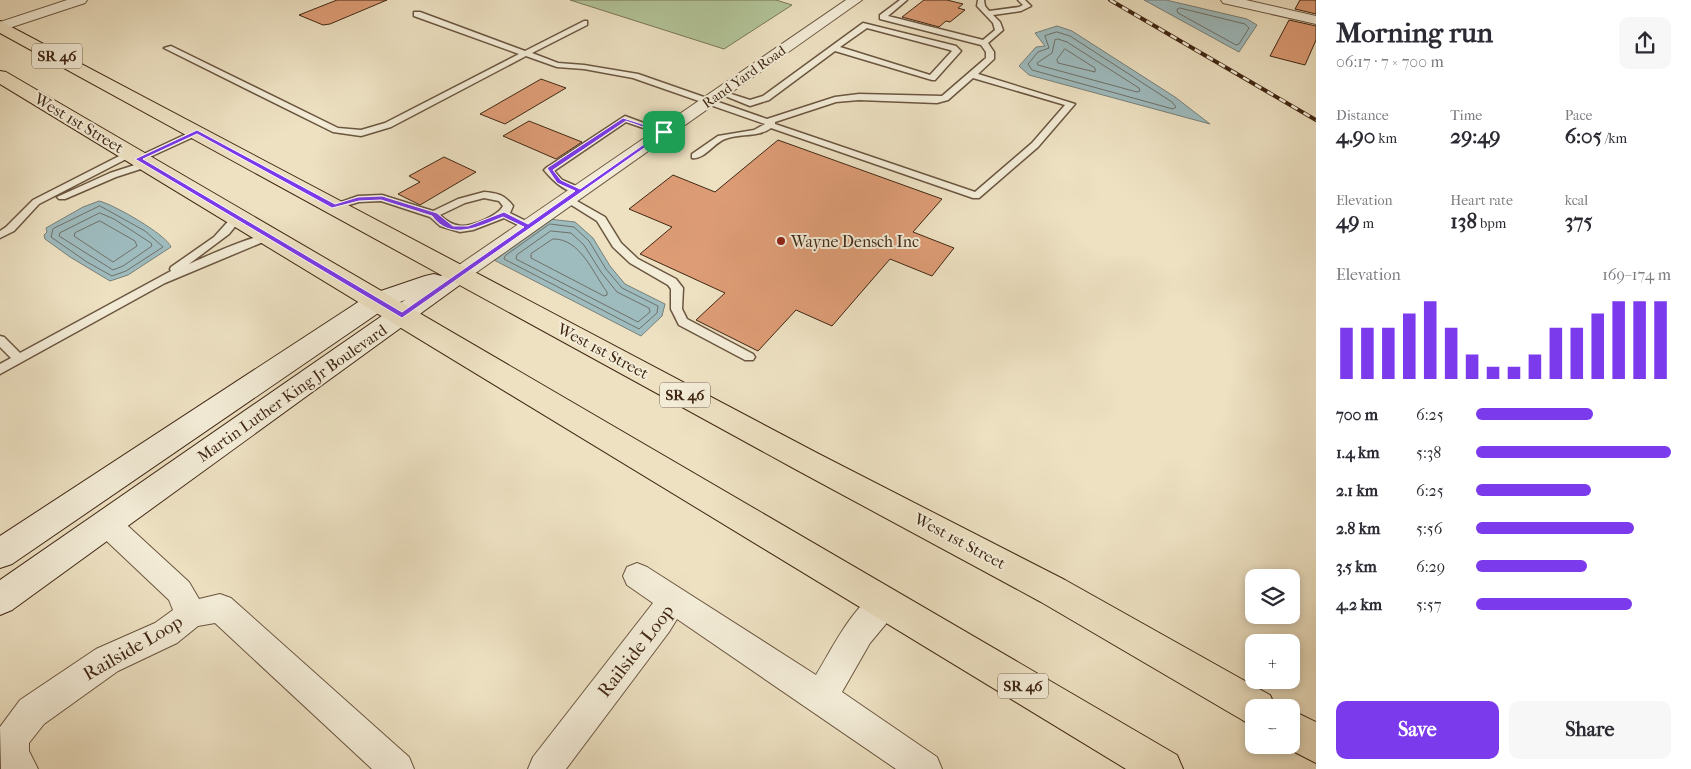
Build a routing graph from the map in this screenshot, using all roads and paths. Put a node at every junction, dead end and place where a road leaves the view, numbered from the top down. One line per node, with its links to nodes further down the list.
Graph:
1 (80, 0): 11 (street)
2 (855, 0): 18 (street, Rand Yard Road)
3 (904, 0): 12 (lane)
4 (981, 0): 7 (lane)
5 (1021, 0): 7 (lane)
6 (1228, 0): 9 (street)
7 (988, 13): 12 (lane)
8 (417, 14): 15 (lane)
9 (1316, 20)
10 (584, 22): 15 (lane)
11 (0, 26): 21 (main road, West 1st Street / SR 46)
12 (984, 44): 16 (lane)
13 (168, 48): 15 (lane)
14 (834, 48): 14 (lane); 18 (lane)
15 (524, 54): 19 (lane)
16 (973, 75): 20 (lane); 20 (lane)
17 (0, 76): 24 (main road, West 1st Street / SR 46)
18 (722, 92): 19 (street, Rand Yard Road)
19 (708, 102): 20 (lane); 22 (street, Rand Yard Road)
20 (769, 123): 23 (lane)
21 (197, 132): 24 (lane); 26 (main road, West 1st Street / SR 46)
22 (664, 132): 25 (street, Rand Yard Road); 25 (lane)
23 (695, 156)
24 (138, 159): 29 (lane); 29 (lane); 30 (main road, West 1st Street / SR 46)
25 (574, 195): 31 (street, Rand Yard Road); 39 (lane)
26 (335, 206): 28 (lane); 34 (main road, West 1st Street / SR 46)
27 (504, 214): 28 (lane); 28 (lane); 31 (lane)
28 (434, 215)
29 (22, 217): 32 (lane)
30 (237, 218): 33 (main road, West 1st Street / SR 46); 35 (lane)
31 (528, 226): 34 (street, Rand Yard Road)
32 (0, 235)
33 (270, 237): 35 (lane); 36 (main road, West 1st Street / SR 46)
34 (460, 274): 36 (main road, Martin Luther King Jr Boulevard); 37 (main road, Martin Luther King Jr Boulevard); 50 (main road, West 1st Street / SR 46)
35 (161, 280): 40 (lane)
36 (378, 301): 37 (main road, West 1st Street / SR 46); 43 (main road, Martin Luther King Jr Boulevard)
37 (402, 316): 42 (main road, Martin Luther King Jr Boulevard); 47 (main road, West 1st Street / SR 46)
38 (0, 340): 40 (lane)
39 (749, 358)
40 (19, 359): 41 (lane)
41 (0, 370)
42 (106, 523): 45 (main road, Martin Luther King Jr Boulevard); 48 (street, Railside Loop)
43 (0, 554)
44 (637, 576): 46 (street)
45 (0, 599)
46 (672, 599): 49 (street, Railside Loop); 55 (street, Railside Loop)
47 (884, 603): 49 (street); 57 (main road, West 1st Street / SR 46)
48 (191, 614): 53 (street, Railside Loop); 54 (street, Railside Loop)
49 (821, 698): 56 (street, Railside Loop)
50 (1245, 701)
51 (1300, 734): 52 (main road)
52 (1316, 744)
53 (22, 769)
54 (397, 769)
55 (546, 769)
56 (925, 769)
57 (1163, 769)

